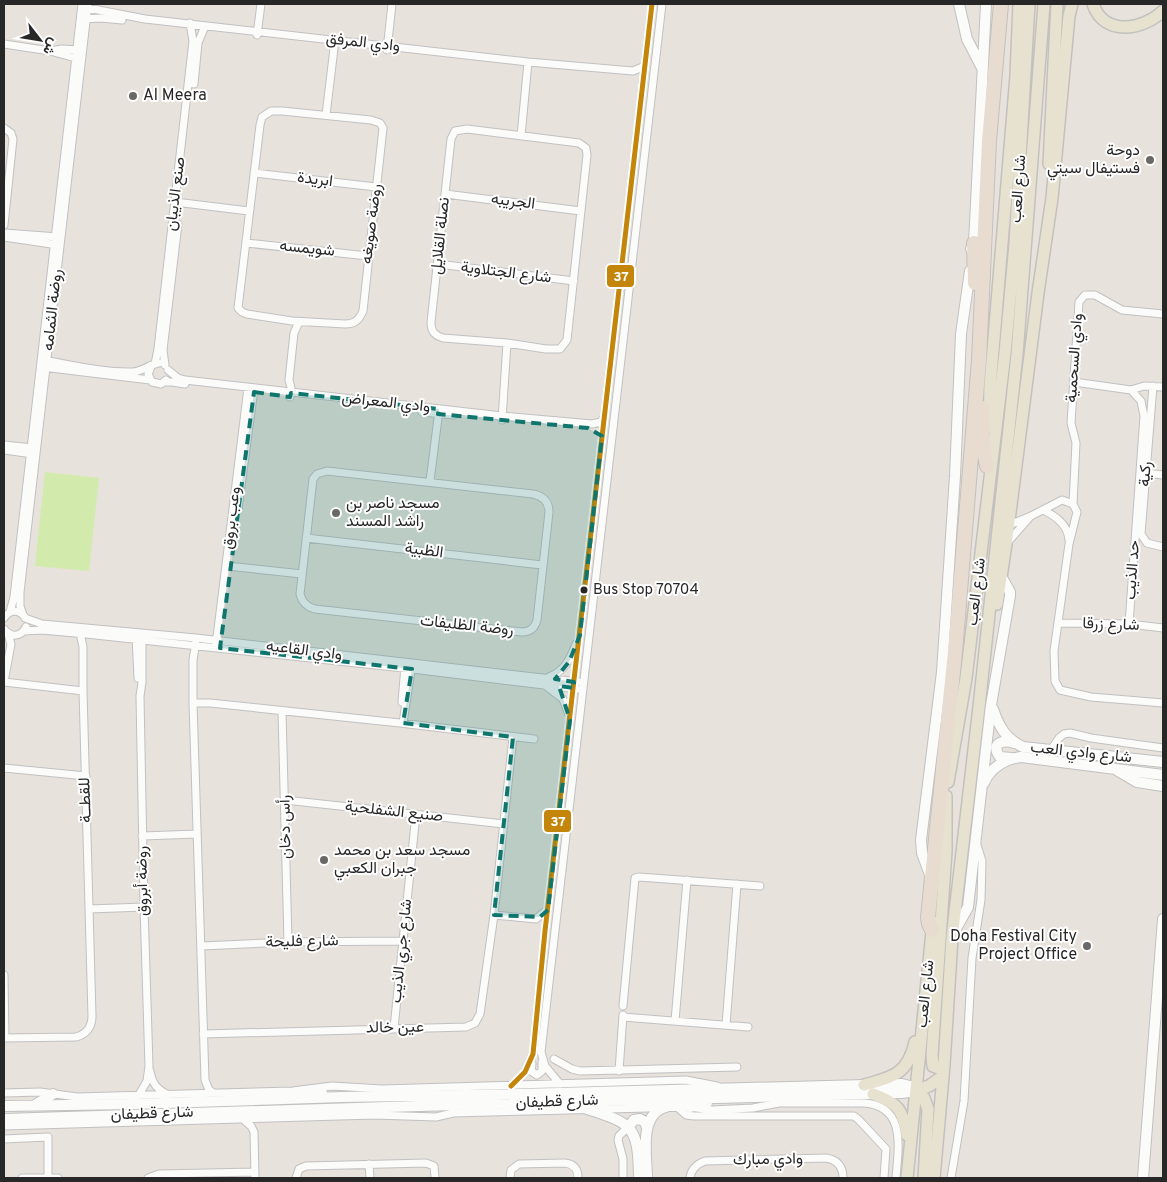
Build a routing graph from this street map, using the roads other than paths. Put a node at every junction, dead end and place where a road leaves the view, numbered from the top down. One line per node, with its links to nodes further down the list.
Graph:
1 (261, 4): 19 (street)
2 (390, 4): 22 (street)
3 (652, 4): 27 (street)
4 (662, 4): 112 (street)
5 (959, 4): 28 (street)
6 (986, 4): 28 (street)
7 (1001, 4): 54 (highway)
8 (1019, 4): 75 (main road)
9 (1029, 4): 79 (main road, شارع العب)
10 (1044, 4): 41 (main road, شارع العب)
11 (1057, 4): 29 (main road)
12 (1072, 4): 37 (main road)
13 (1093, 4): 15 (main road)
14 (85, 6): 16 (street, روضة الثمامه); 17 (street, وادي المرفق)
15 (1163, 11)
16 (83, 19): 17 (street, وادي المرفق); 23 (street, روضة الثمامه)
17 (191, 26): 18 (street, وادي المرفق); 38 (street, صنع الذيبان)
18 (204, 28): 19 (street, وادي المرفق); 38 (street, صنع الذيبان)
19 (257, 33): 20 (street, وادي المرفق)
20 (335, 42): 22 (street, وادي المرفق); 31 (street)
21 (4, 44): 24 (street)
22 (385, 48): 26 (street, وادي المرفق)
23 (79, 50): 24 (street); 25 (street, روضة الثمامه)
24 (50, 51): 25 (street)
25 (78, 58): 45 (street, روضة الثمامه)
26 (528, 64): 27 (street, وادي المرفق); 30 (street, وادي المرفق); 33 (street)
27 (645, 66): 30 (street)
28 (982, 68): 47 (street)
29 (1053, 75): 37 (main road); 41 (main road)
30 (642, 82): 69 (street)
31 (326, 115): 34 (street, روضة صويغه); 35 (street, روضة صويغه)
32 (4, 128): 42 (street)
33 (520, 136): 36 (street, نصلة القلايل); 40 (street, نصلة القلايل)
34 (254, 173): 35 (street, ابريدة); 39 (street, روضة صويغه)
35 (376, 187): 48 (street, روضة صويغه)
36 (446, 194): 40 (street, الجريبه); 49 (street, نصلة القلايل)
37 (1052, 198): 84 (main road)
38 (178, 202): 39 (street); 56 (street, صنع الذيبان); 57 (street, صنع الذيبان)
39 (249, 211): 46 (street, روضة صويغه)
40 (581, 211): 50 (street, نصلة القلايل)
41 (1027, 213): 117 (main road, شارع العب)
42 (4, 225)
43 (4, 233): 45 (street)
44 (4, 237): 45 (street)
45 (57, 241): 55 (street, روضة الثمامه)
46 (246, 243): 48 (street, شويمسه); 52 (street, روضة صويغه)
47 (974, 244): 62 (highway); 108 (street)
48 (368, 256): 52 (street, روضة صويغه)
49 (438, 264): 50 (street, شارع الجتلاوية); 53 (street, نصلة القلايل)
50 (574, 281): 53 (street, نصلة القلايل)
51 (1163, 314): 61 (street, وادي السحمية)
52 (295, 322): 67 (street)
53 (507, 343): 70 (street)
54 (979, 360): 62 (highway); 75 (highway)
55 (44, 364): 58 (street, وادي المعراض); 74 (street, روضة الثمامه)
56 (153, 365): 57 (street, وادي المعراض); 58 (street, وادي المعراض); 59 (street)
57 (166, 368): 60 (street); 65 (street, وادي المعراض)
58 (94, 371): 59 (street, وادي المعراض)
59 (150, 380): 60 (street, وادي المعراض)
60 (164, 382): 65 (street, وادي المعراض)
61 (1074, 382): 66 (street); 80 (street, وادي السحمية)
62 (977, 383): 106 (highway)
63 (1154, 386): 64 (street); 66 (street); 76 (street, ركية)
64 (1163, 387)
65 (251, 390): 67 (street, وادي المعراض); 90 (street, وعب بروق)
66 (1131, 390): 82 (street, حد الذيب)
67 (287, 394): 68 (street, وادي المعراض)
68 (439, 411): 70 (street, وادي المعراض); 78 (street)
69 (604, 416): 70 (street, وادي المعراض); 71 (street)
70 (502, 419): 71 (street, وادي المعراض)
71 (602, 436): 101 (street)
72 (4, 445): 74 (street)
73 (4, 450): 74 (street)
74 (33, 451): 93 (street, روضة الثمامه); 94 (street, روضة الثمامه)
75 (987, 466): 79 (main road)
76 (1146, 473): 77 (street); 82 (street, ركية)
77 (1163, 475)
78 (430, 481): 85 (street, روضة الظليفات); 89 (street, روضة الظليفات)
79 (989, 488): 134 (main road, شارع العب)
80 (1073, 504): 81 (street); 87 (street, وادي السحمية)
81 (1043, 510): 83 (street); 87 (street, وادي السحمية)
82 (1140, 515): 88 (street, ركية); 96 (street, حد الذيب)
83 (1031, 516): 84 (street); 86 (street)
84 (1007, 526): 86 (main road)
85 (306, 538): 89 (street, الظبية); 91 (street, روضة الظليفات)
86 (1006, 544): 92 (main road)
87 (1069, 544): 95 (street, وادي السحمية)
88 (1163, 547)
89 (542, 565): 91 (street, روضة الظليفات)
90 (229, 566): 91 (street); 105 (street, وعب بروق)
91 (302, 574)
92 (1001, 576): 116 (street, شارع العب); 117 (main road)
93 (6, 615): 94 (street, وادي القاعيه)
94 (24, 616): 99 (street, روضة الثمامه); 102 (street, وادي القاعيه)
95 (1058, 623): 96 (street, شارع زرقا); 115 (street, وادي السحمية)
96 (1129, 624): 97 (street, شارع زرقا)
97 (1163, 628)
98 (6, 631): 99 (street, وادي القاعيه); 104 (street)
99 (21, 633): 100 (street, وادي القاعيه); 104 (street)
100 (83, 633): 102 (street, وادي القاعيه); 113 (street, للقطــة)
101 (580, 635): 109 (street); 111 (street)
102 (139, 636): 103 (street, وادي القاعيه); 139 (street, روضة أبروق)
103 (193, 642): 105 (street, وادي القاعيه); 114 (street)
104 (11, 644): 110 (street)
105 (218, 645): 107 (street, وادي القاعيه)
106 (955, 652): 108 (highway); 142 (highway)
107 (408, 666): 109 (street, وادي القاعيه); 120 (street)
108 (942, 672): 142 (street)
109 (545, 681): 111 (street, وادي القاعيه); 119 (street)
110 (4, 682): 113 (street)
111 (574, 685): 112 (street, وادي القاعيه); 119 (street)
112 (583, 687): 168 (street)
113 (83, 691): 131 (street, للقطــة)
114 (193, 703): 118 (street); 138 (street)
115 (1163, 703)
116 (991, 705): 123 (street, شارع وادي العب); 133 (street, شارع العب)
117 (979, 707): 153 (main road, شارع العب)
118 (282, 712): 120 (street); 135 (street, رأس دخان)
119 (570, 720): 147 (street)
120 (402, 723): 121 (street)
121 (513, 737): 122 (street); 137 (street, عين خالد)
122 (534, 739)
123 (1020, 745): 125 (street, شارع وادي العب); 126 (street)
124 (1163, 748): 125 (street)
125 (1050, 751): 127 (street, شارع وادي العب)
126 (1015, 758): 129 (street, شارع وادي العب); 133 (street, شارع وادي العب)
127 (1163, 762)
128 (4, 768): 131 (street)
129 (1115, 769): 130 (street, شارع وادي العب); 132 (street, شارع وادي العب)
130 (1163, 775)
131 (86, 776): 146 (street, للقطــة)
132 (1163, 786)
133 (982, 787): 140 (street, شارع العب)
134 (946, 796): 151 (main road, شارع العب); 173 (main road)
135 (285, 800): 136 (street, صنيع الشفلحية); 155 (street, رأس دخان)
136 (416, 814): 137 (street, صنيع الشفلحية); 154 (street, شارع جري الذيب)
137 (504, 824): 148 (street, عين خالد)
138 (197, 834): 139 (street); 156 (street)
139 (142, 836): 145 (street, روضة أبروق)
140 (976, 841): 153 (street, شارع العب); 230 (street, شارع العب)
141 (687, 880): 143 (street); 160 (street); 161 (street)
142 (931, 882): 151 (highway)
143 (737, 884): 144 (street); 162 (street)
144 (760, 886)
145 (144, 907): 146 (street); 170 (street, روضة أبروق)
146 (90, 909): 166 (street, للقطــة)
147 (548, 910): 149 (street); 152 (street)
148 (494, 915): 149 (street); 164 (street, عين خالد)
149 (536, 919): 152 (street)
150 (1163, 919): 157 (street)
151 (932, 930): 159 (main road, شارع العب)
152 (545, 931): 167 (street)
153 (952, 938): 173 (main road, شارع العب)
154 (402, 941): 155 (street, شارع فليحة); 164 (street, شارع جري الذيب)
155 (288, 942): 156 (street, شارع فليحة)
156 (202, 946): 165 (street)
157 (1162, 954): 231 (street)
158 (4, 974): 166 (street)
159 (925, 1002): 178 (main road); 181 (main road, شارع العب)
160 (623, 1006)
161 (676, 1022): 162 (street); 172 (street)
162 (726, 1025): 163 (street)
163 (748, 1027)
164 (394, 1028): 165 (street, عين خالد)
165 (203, 1034): 175 (street)
166 (5, 1038)
167 (533, 1054): 168 (street); 179 (street)
168 (542, 1059): 177 (street)
169 (554, 1059): 174 (street)
170 (149, 1066): 188 (street, روضة أبروق); 191 (street, روضة أبروق)
171 (737, 1067): 172 (street)
172 (619, 1070): 174 (street)
173 (944, 1070): 181 (main road); 229 (main road, شارع العب)
174 (608, 1071): 176 (street)
175 (205, 1080): 185 (street); 186 (street)
176 (608, 1082): 177 (street, شارع قطيفان); 180 (street, شارع قطيفان)
177 (560, 1084): 179 (street, شارع قطيفان)
178 (864, 1085): 180 (street, شارع قطيفان); 181 (street, شارع قطيفان)
179 (510, 1086): 182 (street, شارع قطيفان)
180 (724, 1088): 189 (street, شارع قطيفان)
181 (916, 1090): 187 (street, شارع قطيفان); 207 (main road, شارع العب); 228 (main road)
182 (304, 1091): 186 (street, شارع قطيفان); 189 (street)
183 (4, 1093): 184 (street, شارع قطيفان)
184 (53, 1094): 191 (street, شارع قطيفان); 192 (street)
185 (197, 1094): 186 (street, شارع قطيفان); 188 (street, شارع قطيفان)
186 (215, 1094)
187 (874, 1094): 190 (street, شارع قطيفان); 207 (main road)
188 (169, 1095): 191 (street, شارع قطيفان)
189 (342, 1097): 191 (street, شارع قطيفان)
190 (731, 1098): 194 (street, شارع قطيفان); 196 (street)
191 (136, 1100): 192 (street, شارع قطيفان)
192 (34, 1105): 193 (street, شارع قطيفان)
193 (4, 1106)
194 (419, 1106): 198 (street); 199 (street, شارع قطيفان)
195 (672, 1107): 196 (street, شارع قطيفان); 197 (street, شارع قطيفان); 204 (street); 225 (street)
196 (689, 1107): 226 (street, شارع قطيفان)
197 (587, 1109): 198 (street, شارع قطيفان); 203 (street)
198 (453, 1113): 200 (street, شارع قطيفان)
199 (4, 1119)
200 (262, 1119): 201 (street, شارع قطيفان); 205 (street)
201 (244, 1120): 202 (street, شارع قطيفان); 205 (street)
202 (4, 1126)
203 (628, 1127): 204 (street); 220 (street); 221 (street)
204 (647, 1128): 222 (street)
205 (254, 1132): 209 (street)
206 (4, 1139): 211 (street)
207 (910, 1148): 227 (main road, شارع العب)
208 (369, 1164): 215 (street); 216 (street); 217 (street)
209 (255, 1175): 210 (street)
210 (211, 1176): 214 (street)
211 (48, 1177): 212 (street); 213 (street)
212 (22, 1178)
213 (58, 1178)
214 (148, 1178)
215 (296, 1178)
216 (370, 1178)
217 (435, 1178)
218 (510, 1178): 219 (street)
219 (578, 1178)
220 (623, 1178)
221 (639, 1178)
222 (647, 1178)
223 (690, 1178): 224 (street, وادي مبارك)
224 (843, 1178)
225 (884, 1178)
226 (896, 1178)
227 (907, 1178)
228 (924, 1178)
229 (934, 1178)
230 (952, 1178)
231 (1143, 1178)

